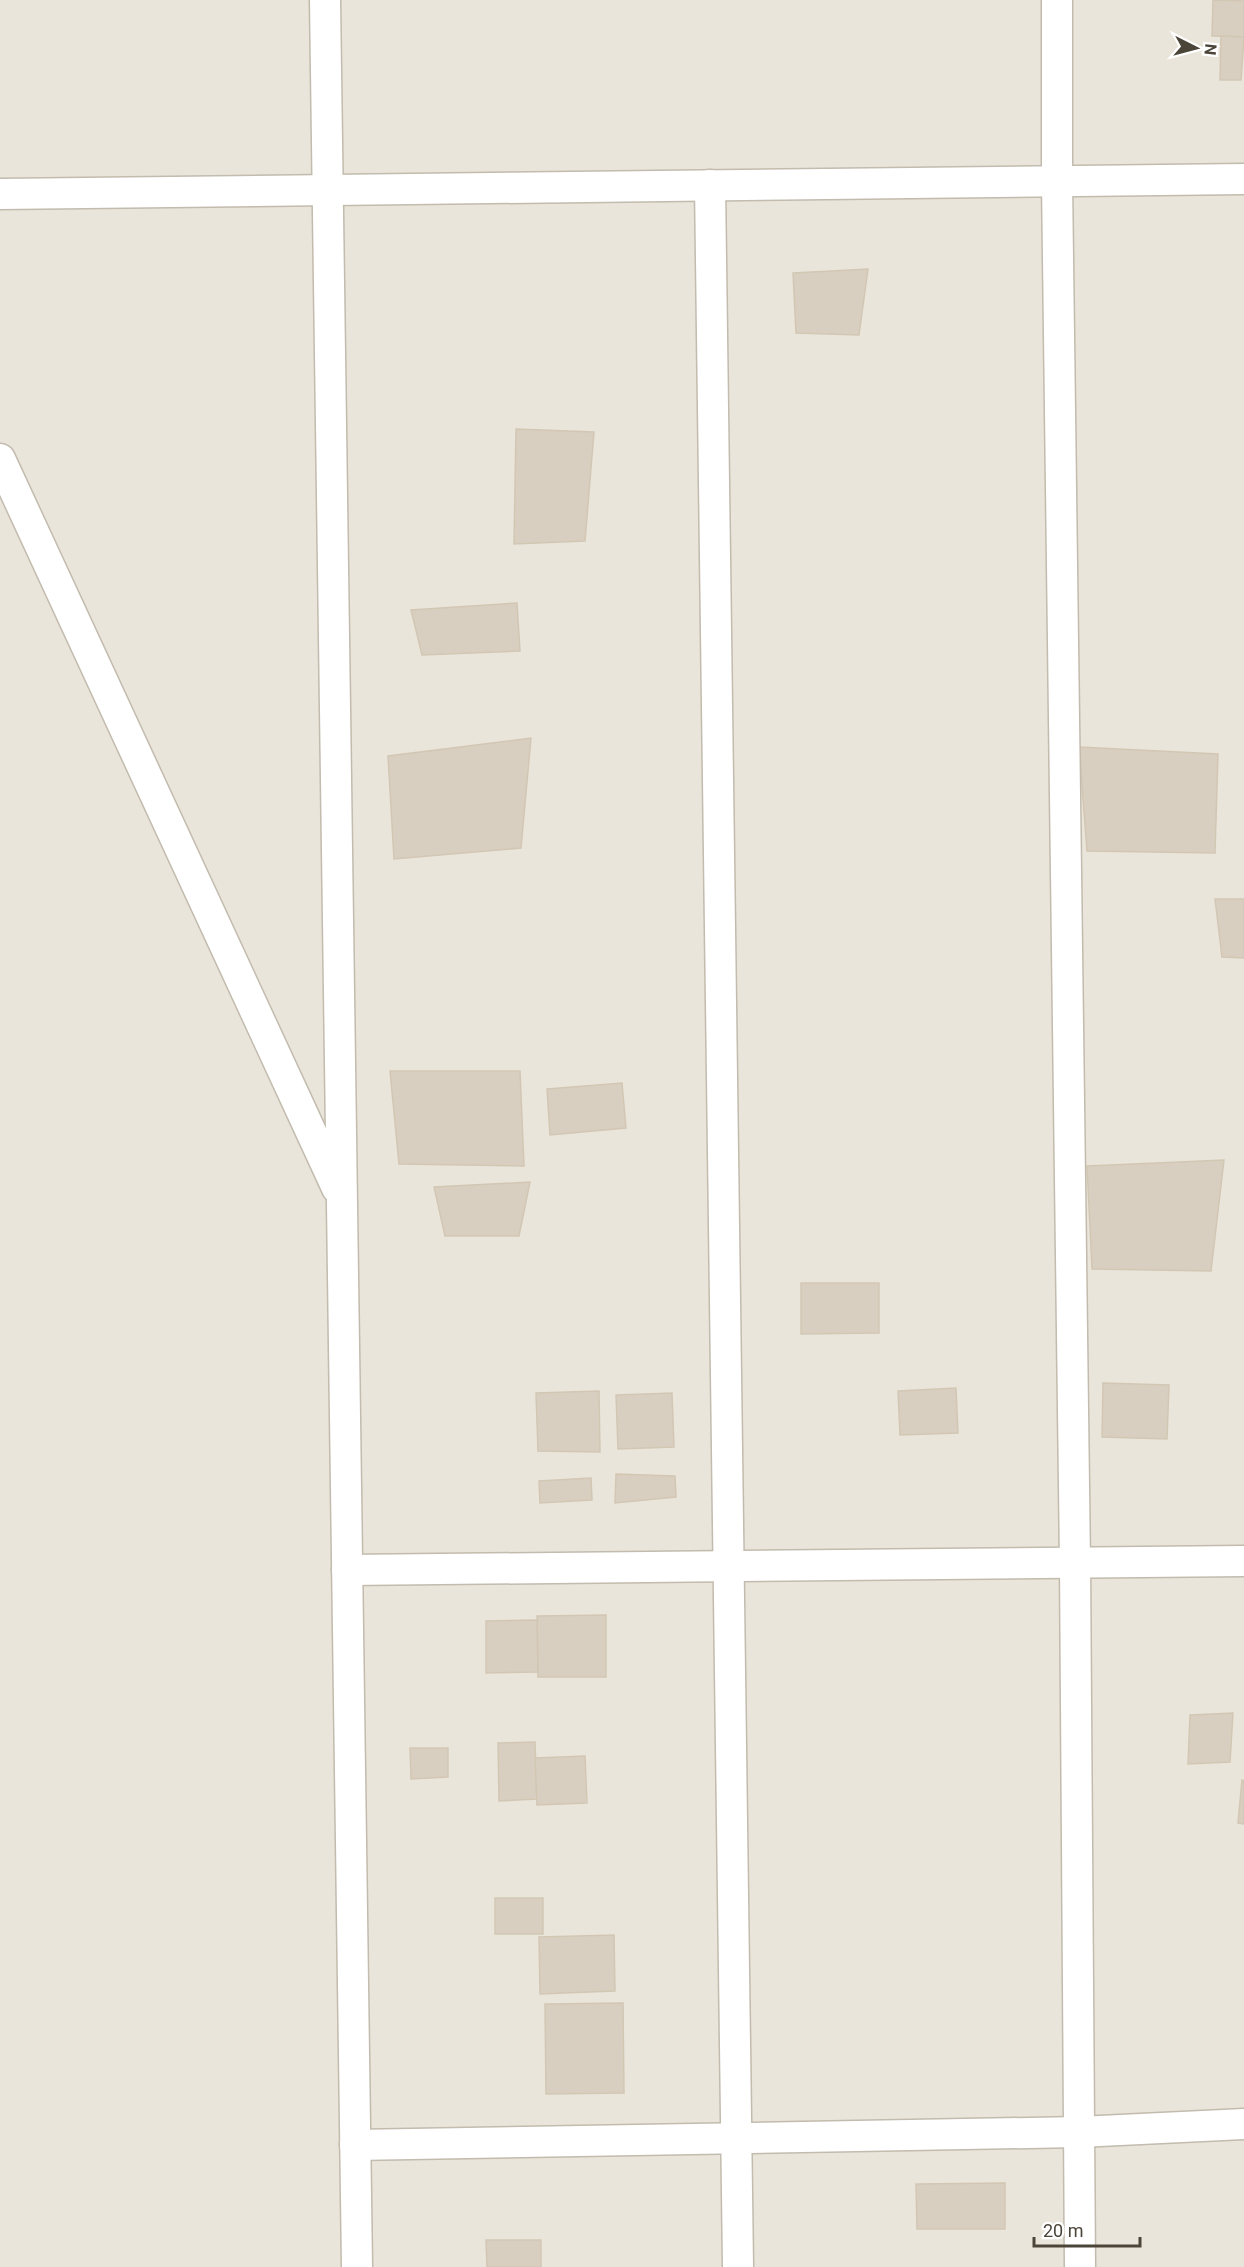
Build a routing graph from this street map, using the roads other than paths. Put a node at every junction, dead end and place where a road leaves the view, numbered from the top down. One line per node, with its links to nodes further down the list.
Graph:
1 (325, 0): 6 (street)
2 (1058, 0): 4 (street)
3 (1244, 179): 4 (street)
4 (1057, 181): 5 (street); 11 (street)
5 (710, 185): 6 (street); 12 (street)
6 (328, 189): 7 (street); 9 (street)
7 (0, 194)
8 (0, 459): 9 (street)
9 (342, 1199): 13 (street)
10 (1244, 1561): 11 (street)
11 (1075, 1563): 12 (street); 15 (street)
12 (727, 1566): 13 (street); 16 (street)
13 (347, 1570): 17 (street)
14 (1244, 2124): 15 (street)
15 (1079, 2132): 16 (street); 20 (street)
16 (737, 2138): 17 (street); 19 (street)
17 (355, 2145): 18 (street)
18 (357, 2267)
19 (738, 2267)
20 (1080, 2267)

